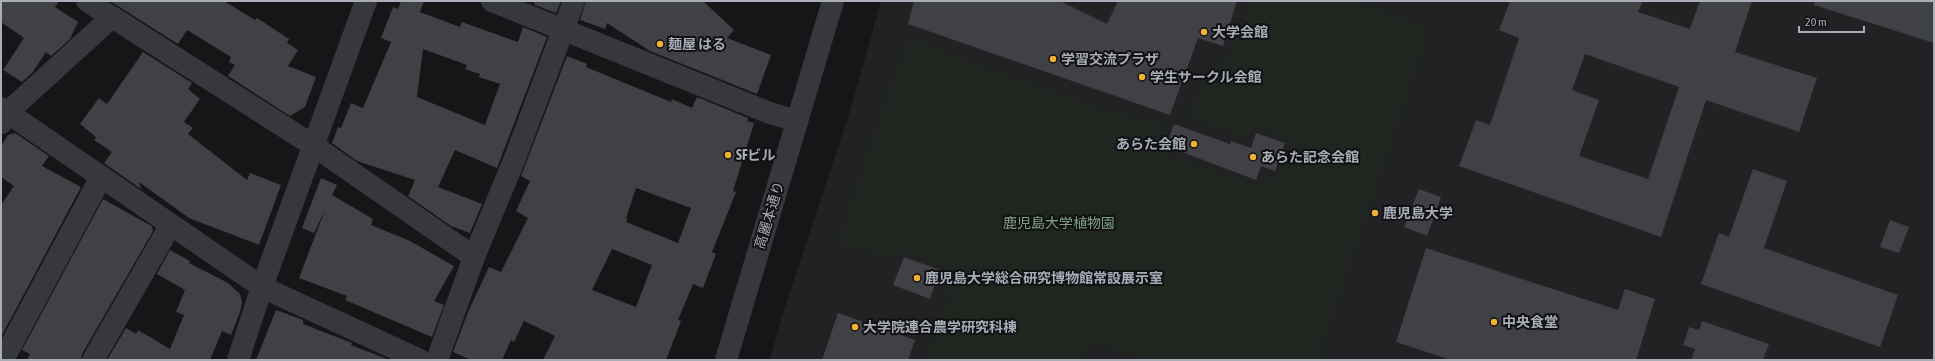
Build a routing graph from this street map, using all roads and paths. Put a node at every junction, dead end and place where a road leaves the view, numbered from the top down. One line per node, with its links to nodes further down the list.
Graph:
1 (87, 1): 6 (street)
2 (366, 1): 10 (street)
3 (492, 1): 7 (street)
4 (574, 1): 7 (street)
5 (833, 1): 9 (street, 高麗本通り)
6 (112, 18): 8 (street); 10 (street)
7 (564, 31): 9 (street); 13 (street)
8 (3, 114): 11 (street)
9 (797, 121): 20 (street, 高麗本通り)
10 (314, 146): 13 (street); 14 (street)
11 (101, 177): 12 (street); 15 (street)
12 (170, 226): 14 (street); 16 (street)
13 (474, 257): 19 (street)
14 (262, 288): 17 (street); 18 (street)
15 (4, 358)
16 (93, 360)
17 (238, 360)
18 (420, 360)
19 (437, 360)
20 (726, 360)

